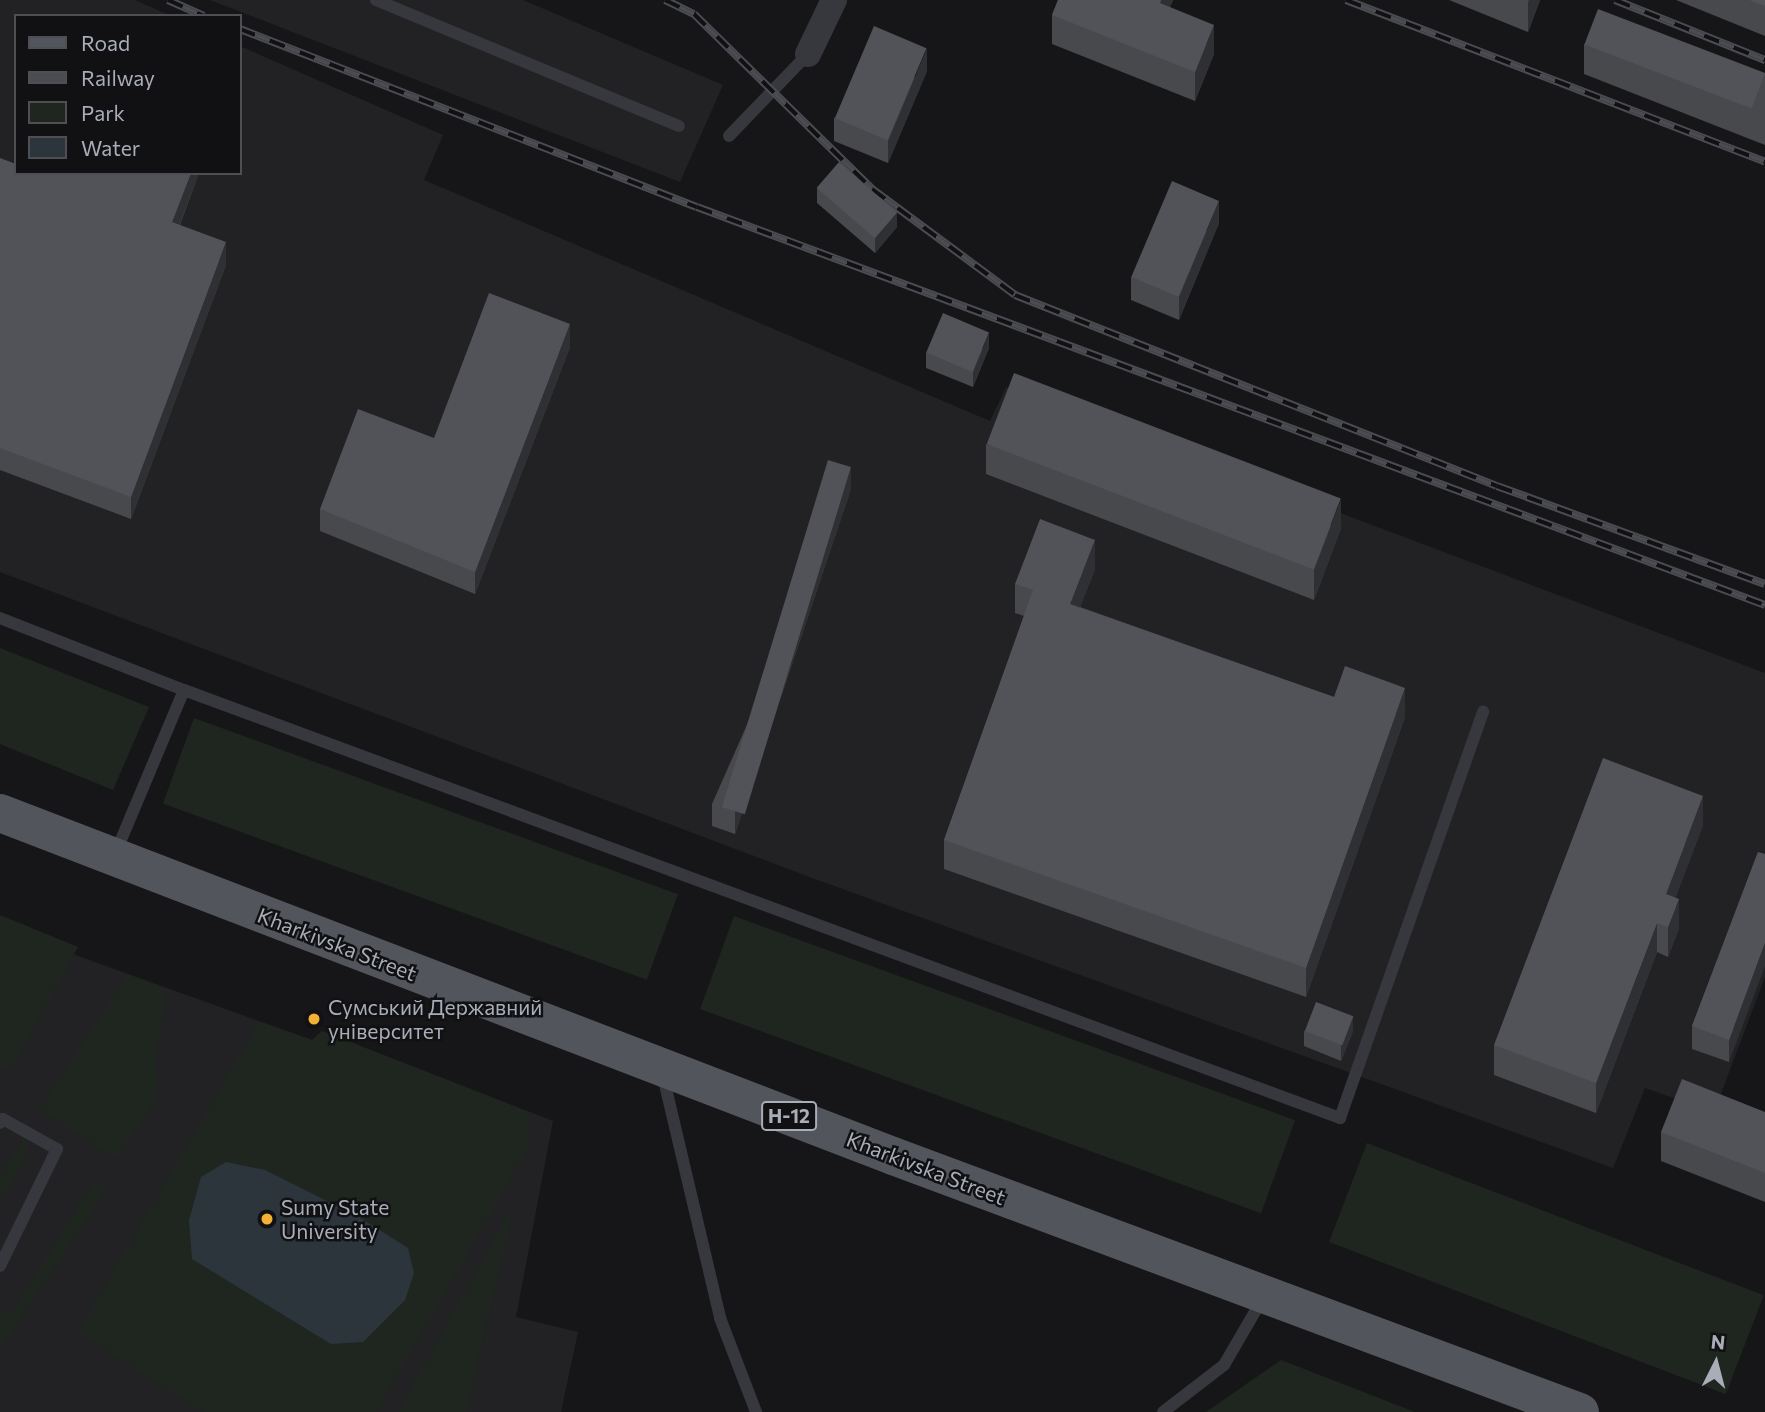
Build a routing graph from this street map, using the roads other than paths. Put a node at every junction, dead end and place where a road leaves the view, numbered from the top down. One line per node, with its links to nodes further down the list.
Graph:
1 (376, 0): 4 (lane)
2 (834, 0): 3 (street)
3 (808, 54): 5 (lane)
4 (678, 126)
5 (729, 136)
6 (0, 618): 7 (lane)
7 (184, 690): 8 (lane); 10 (lane)
8 (1483, 711)
9 (0, 813): 10 (main road, Kharkivska Street / Н-12)
10 (114, 857): 11 (main road, Kharkivska Street / Н-12)
11 (662, 1067): 14 (main road, Kharkivska Street / Н-12); 15 (lane)
12 (0, 1123): 13 (lane)
13 (0, 1266)
14 (1265, 1294): 16 (lane); 17 (main road, Kharkivska Street / Н-12)
15 (756, 1412)
16 (1163, 1412)
17 (1580, 1412)

